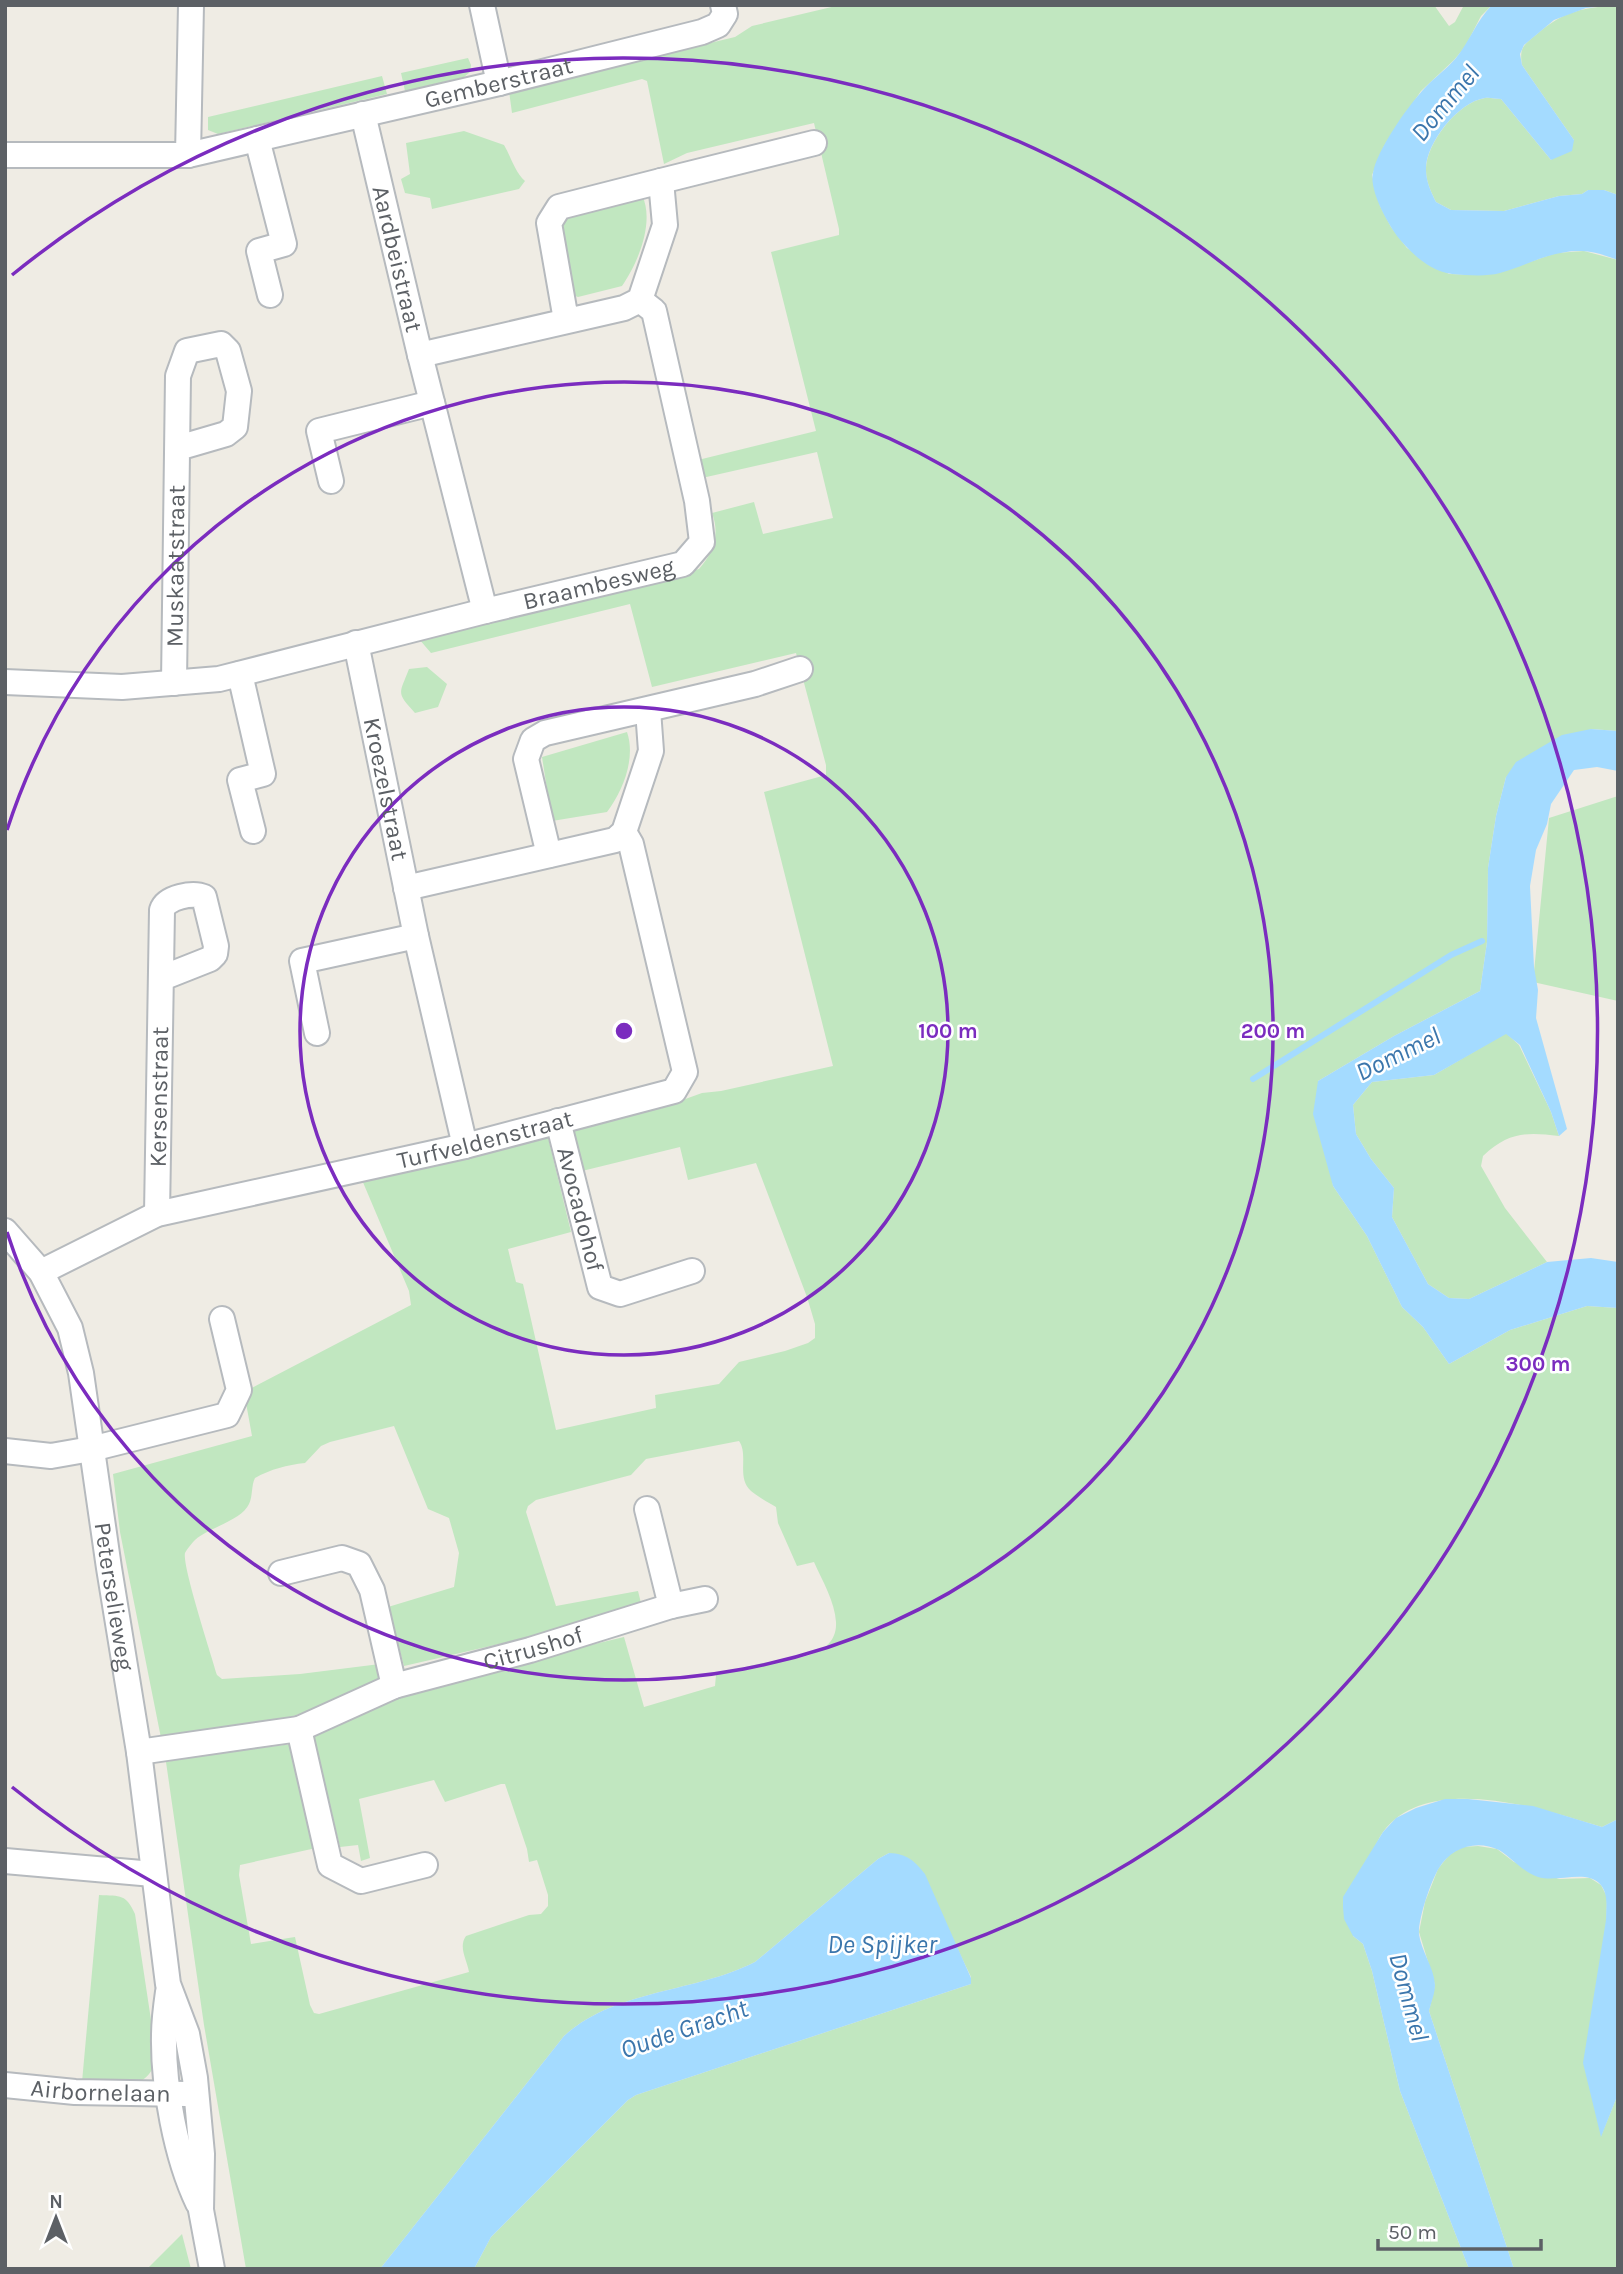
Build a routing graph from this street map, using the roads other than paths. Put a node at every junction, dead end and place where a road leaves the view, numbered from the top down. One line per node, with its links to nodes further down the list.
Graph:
1 (191, 5): 9 (street)
2 (482, 5): 4 (street)
3 (723, 5): 4 (street, Gemberstraat)
4 (499, 83): 5 (street, Gemberstraat)
5 (363, 114): 6 (street, Gemberstraat); 14 (street, Aardbeistraat)
6 (257, 139): 9 (street, Gemberstraat); 11 (street)
7 (814, 143): 10 (street)
8 (5, 155): 9 (street, Gemberstraat)
9 (188, 155)
10 (661, 181): 12 (street); 13 (street)
11 (270, 295)
12 (640, 300): 13 (street); 18 (street, Braambesweg)
13 (566, 320): 14 (street)
14 (420, 355): 15 (street, Aardbeistraat)
15 (432, 403): 17 (street); 18 (street, Aardbeistraat)
16 (178, 448): 23 (street, Muskaatstraat)
17 (331, 481)
18 (485, 611): 19 (street, Braambesweg)
19 (356, 643): 21 (street, Braambesweg); 28 (street, Kroezelstraat)
20 (800, 669): 24 (street)
21 (240, 674): 23 (street, Braambesweg); 25 (street)
22 (5, 682): 23 (street, Braambesweg)
23 (174, 683)
24 (648, 710): 26 (street); 27 (street)
25 (253, 831)
26 (624, 832): 27 (street); 32 (street, Turfveldenstraat)
27 (548, 855): 28 (street)
28 (406, 888): 29 (street, Kroezelstraat)
29 (416, 936): 31 (street); 33 (street, Kroezelstraat)
30 (162, 978): 34 (street, Kersenstraat)
31 (317, 1033)
32 (558, 1121): 33 (street, Turfveldenstraat); 36 (street, Avocadohof)
33 (465, 1146): 34 (street, Turfveldenstraat)
34 (157, 1214): 37 (street, Turfveldenstraat)
35 (5, 1231): 37 (street, Peterselieweg)
36 (692, 1270)
37 (41, 1272): 39 (street, Peterselieweg)
38 (222, 1319): 39 (street)
39 (91, 1449): 40 (street); 47 (street, Peterselieweg)
40 (5, 1451)
41 (647, 1509): 44 (street)
42 (281, 1573): 45 (street)
43 (705, 1599): 44 (street, Citrushof)
44 (671, 1606): 45 (street, Citrushof)
45 (394, 1686): 46 (street, Citrushof)
46 (299, 1729): 47 (street, Citrushof); 49 (street)
47 (139, 1752): 50 (street, Peterselieweg)
48 (5, 1861): 50 (street)
49 (425, 1865)
50 (153, 1874): 51 (street, Peterselieweg)
51 (168, 1984): 53 (street, Peterselieweg); 54 (street, Peterselieweg)
52 (5, 2085): 54 (street, Airbornelaan)
53 (197, 2094): 54 (street, Airbornelaan); 55 (street, Peterselieweg)
54 (169, 2095): 55 (street, Peterselieweg)
55 (201, 2210): 56 (street)
56 (212, 2269)

